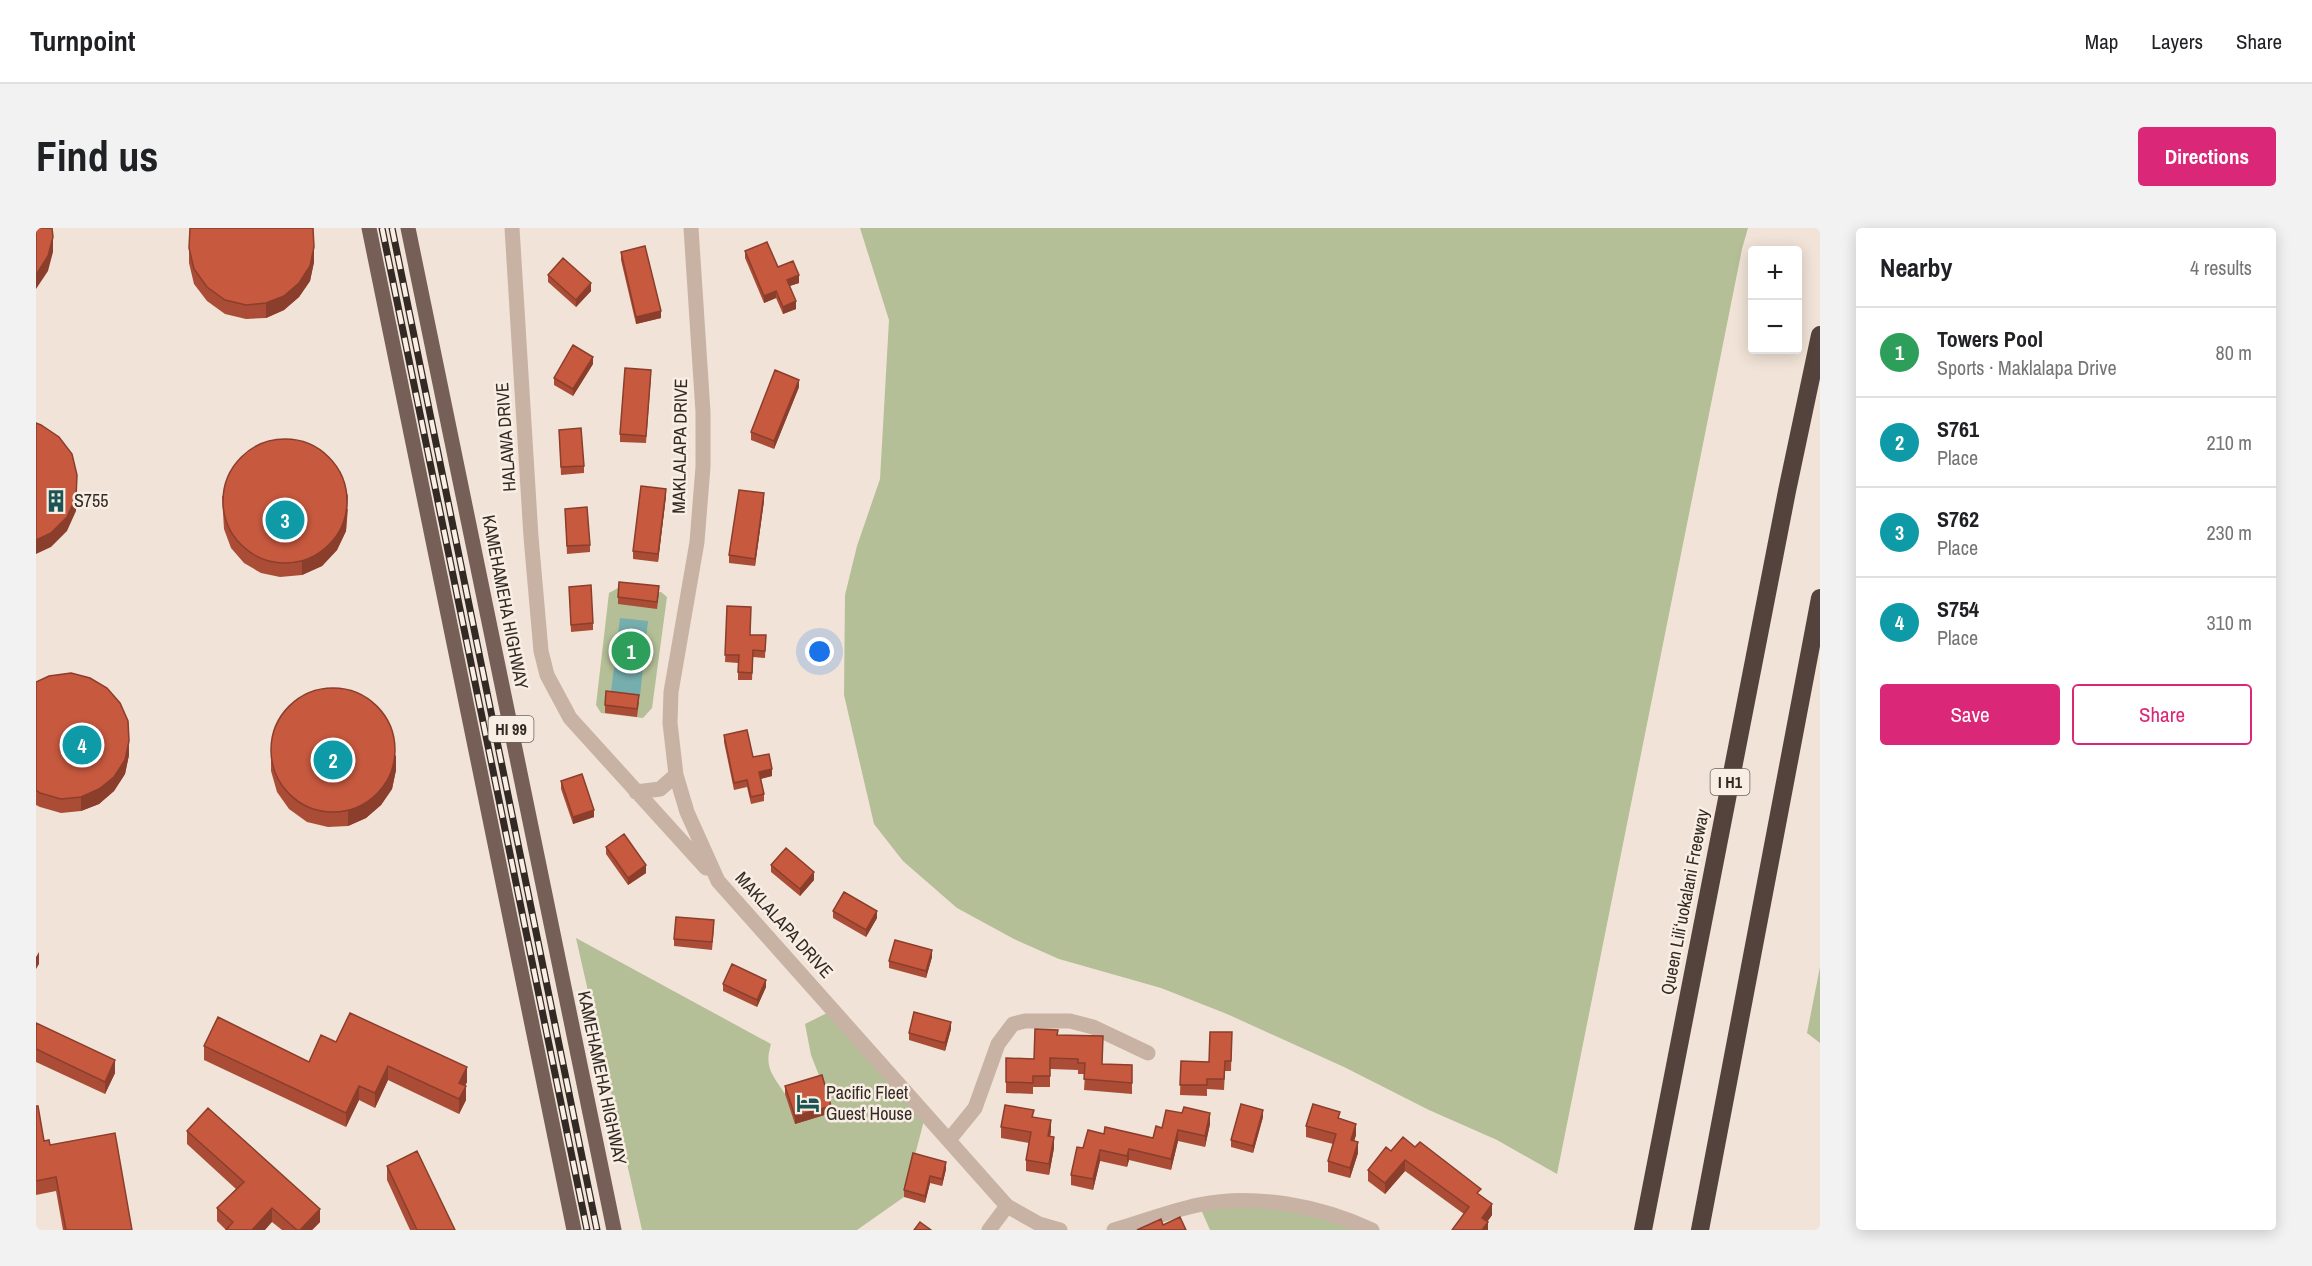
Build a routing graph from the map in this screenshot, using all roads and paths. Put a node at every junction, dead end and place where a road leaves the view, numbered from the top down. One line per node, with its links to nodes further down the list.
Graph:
1 (369, 228): 13 (main road, HI 99)
2 (408, 228): 14 (main road, KAMEHAMEHA HIGHWAY / HI 99)
3 (512, 228): 8 (street, HALAWA DRIVE)
4 (692, 228): 7 (street, MAKLALAPA DRIVE)
5 (1820, 335): 19 (highway, Queen Liliʻuokalani Freeway / I H1)
6 (1820, 598): 20 (highway)
7 (676, 775): 8 (street); 9 (street, MAKLALAPA DRIVE)
8 (636, 792): 9 (street, HALAWA DRIVE)
9 (718, 881): 11 (street, MAKLALAPA DRIVE)
10 (1148, 1053): 11 (street)
11 (950, 1140): 12 (street, MAKLALAPA DRIVE)
12 (1007, 1206): 15 (street); 16 (street, MAKLALAPA DRIVE)
13 (573, 1230)
14 (614, 1230)
15 (989, 1230)
16 (1060, 1230)
17 (1114, 1230): 18 (street)
18 (1372, 1230)
19 (1643, 1230)
20 (1700, 1230)

